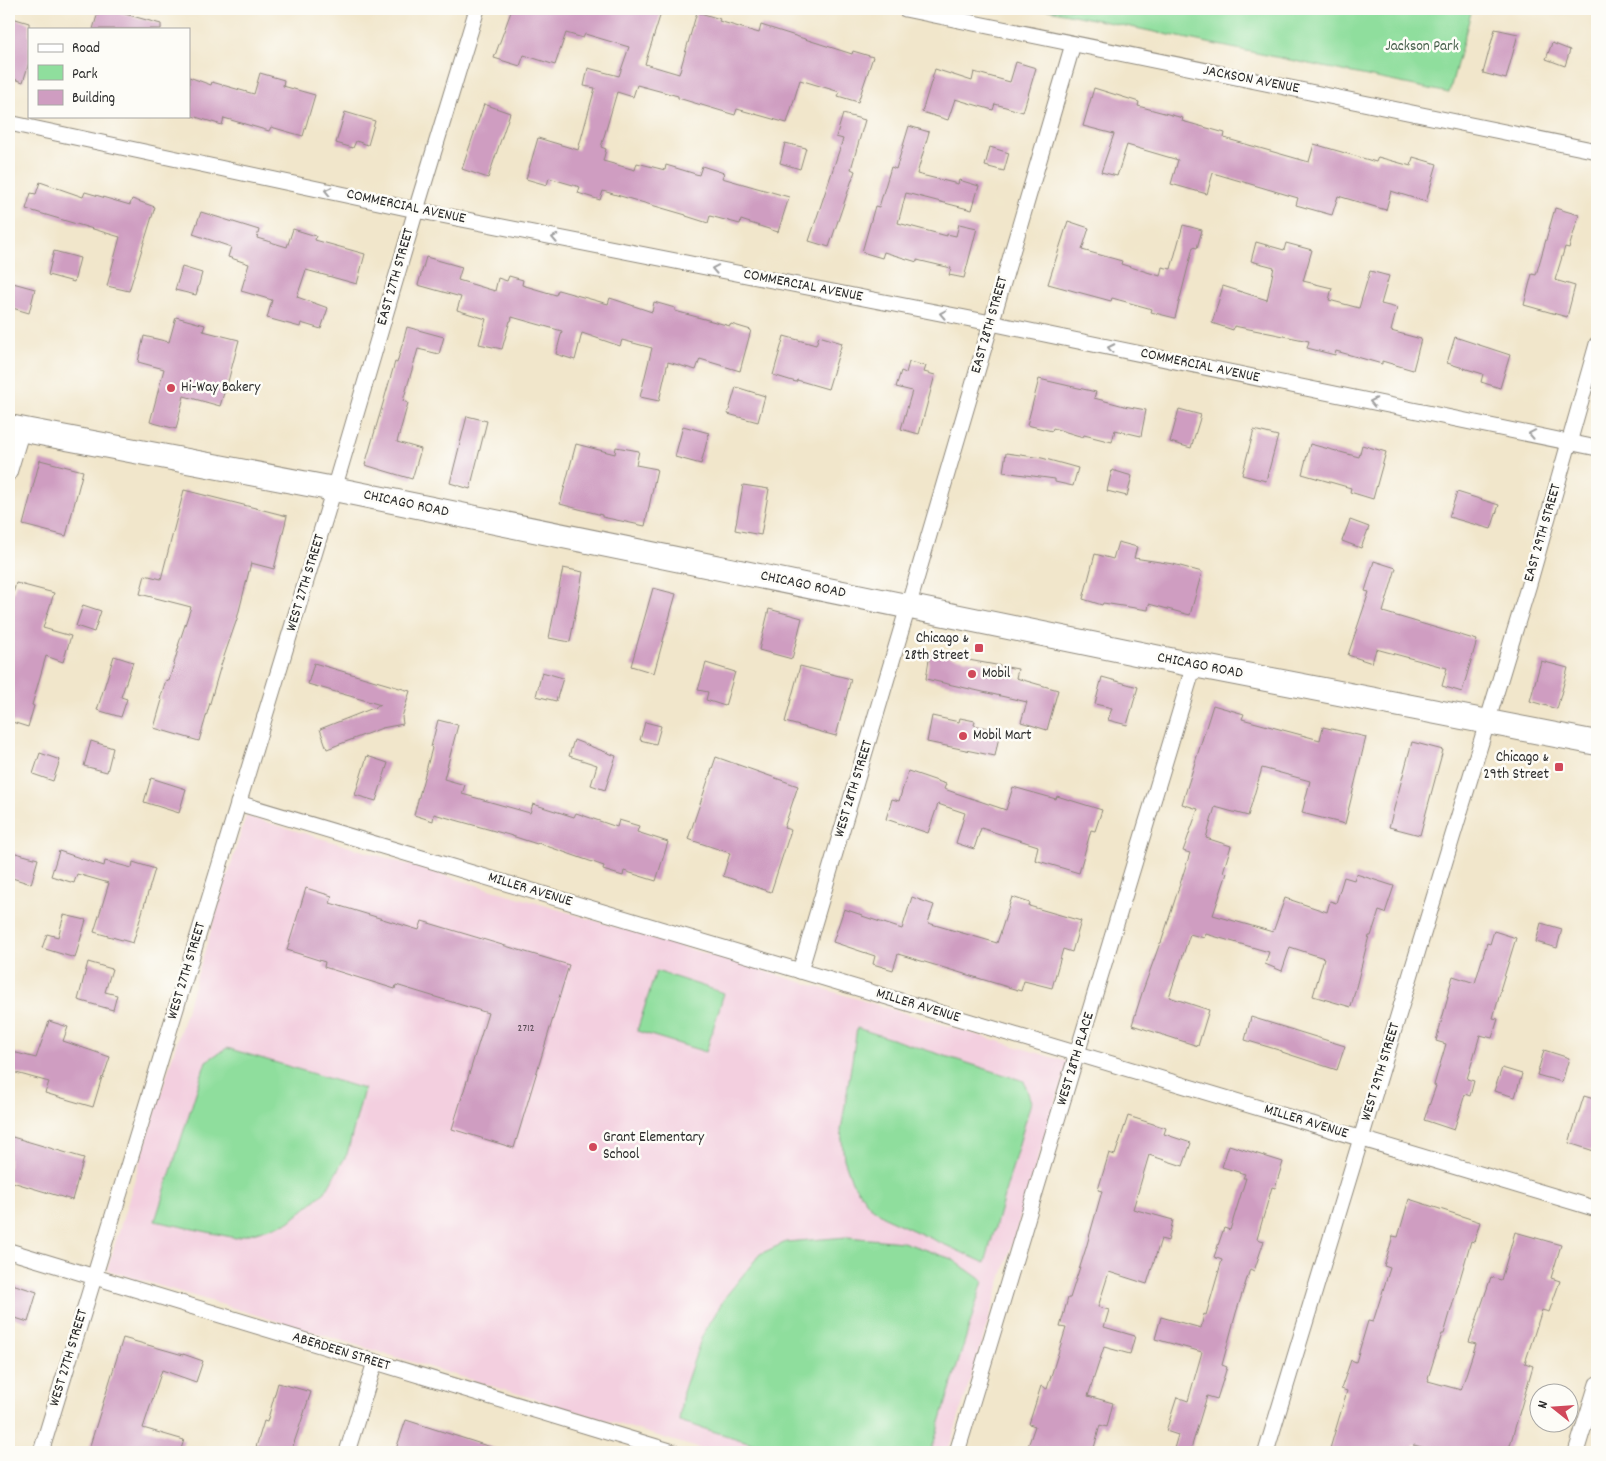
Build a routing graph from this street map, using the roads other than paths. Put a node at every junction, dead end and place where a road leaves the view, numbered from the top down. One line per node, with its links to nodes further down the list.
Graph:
1 (477, 9): 6 (street, EAST 27TH STREET)
2 (905, 9): 3 (street, JACKSON AVENUE)
3 (1073, 44): 5 (street, JACKSON AVENUE); 7 (street, EAST 28TH STREET)
4 (9, 122): 6 (street, COMMERCIAL AVENUE, one-way to 4)
5 (1597, 151)
6 (416, 210): 7 (street, COMMERCIAL AVENUE, one-way to 6); 13 (street, EAST 27TH STREET)
7 (991, 323): 10 (street, COMMERCIAL AVENUE, one-way to 7); 14 (street, EAST 28TH STREET)
8 (1597, 344): 10 (street, EAST 29TH STREET)
9 (15, 429): 12 (street); 13 (main road, CHICAGO ROAD)
10 (1569, 442): 11 (street, COMMERCIAL AVENUE); 16 (street, EAST 29TH STREET)
11 (1597, 448)
12 (9, 473)
13 (334, 489): 14 (main road, CHICAGO ROAD); 18 (street, WEST 27TH STREET)
14 (908, 607): 15 (main road, CHICAGO ROAD); 19 (street, WEST 28TH STREET)
15 (1194, 665): 16 (main road, CHICAGO ROAD); 20 (street, WEST 28TH PLACE)
16 (1487, 721): 17 (main road, CHICAGO ROAD); 21 (street, WEST 29TH STREET)
17 (1597, 743)
18 (238, 803): 19 (street, MILLER AVENUE); 24 (street, WEST 27TH STREET)
19 (800, 971): 20 (street, MILLER AVENUE)
20 (1077, 1054): 21 (street, MILLER AVENUE); 31 (street, WEST 28TH PLACE)
21 (1361, 1138): 22 (street, MILLER AVENUE); 32 (street, WEST 29TH STREET)
22 (1597, 1209)
23 (9, 1251): 24 (street, ABERDEEN STREET)
24 (94, 1277): 25 (street, ABERDEEN STREET); 28 (street, WEST 27TH STREET)
25 (374, 1362): 27 (street, ABERDEEN STREET); 29 (street)
26 (1597, 1384): 33 (street)
27 (656, 1450): 30 (street, ABERDEEN STREET)
28 (41, 1452)
29 (347, 1452)
30 (673, 1452)
31 (957, 1452)
32 (1266, 1452)
33 (1576, 1452)

